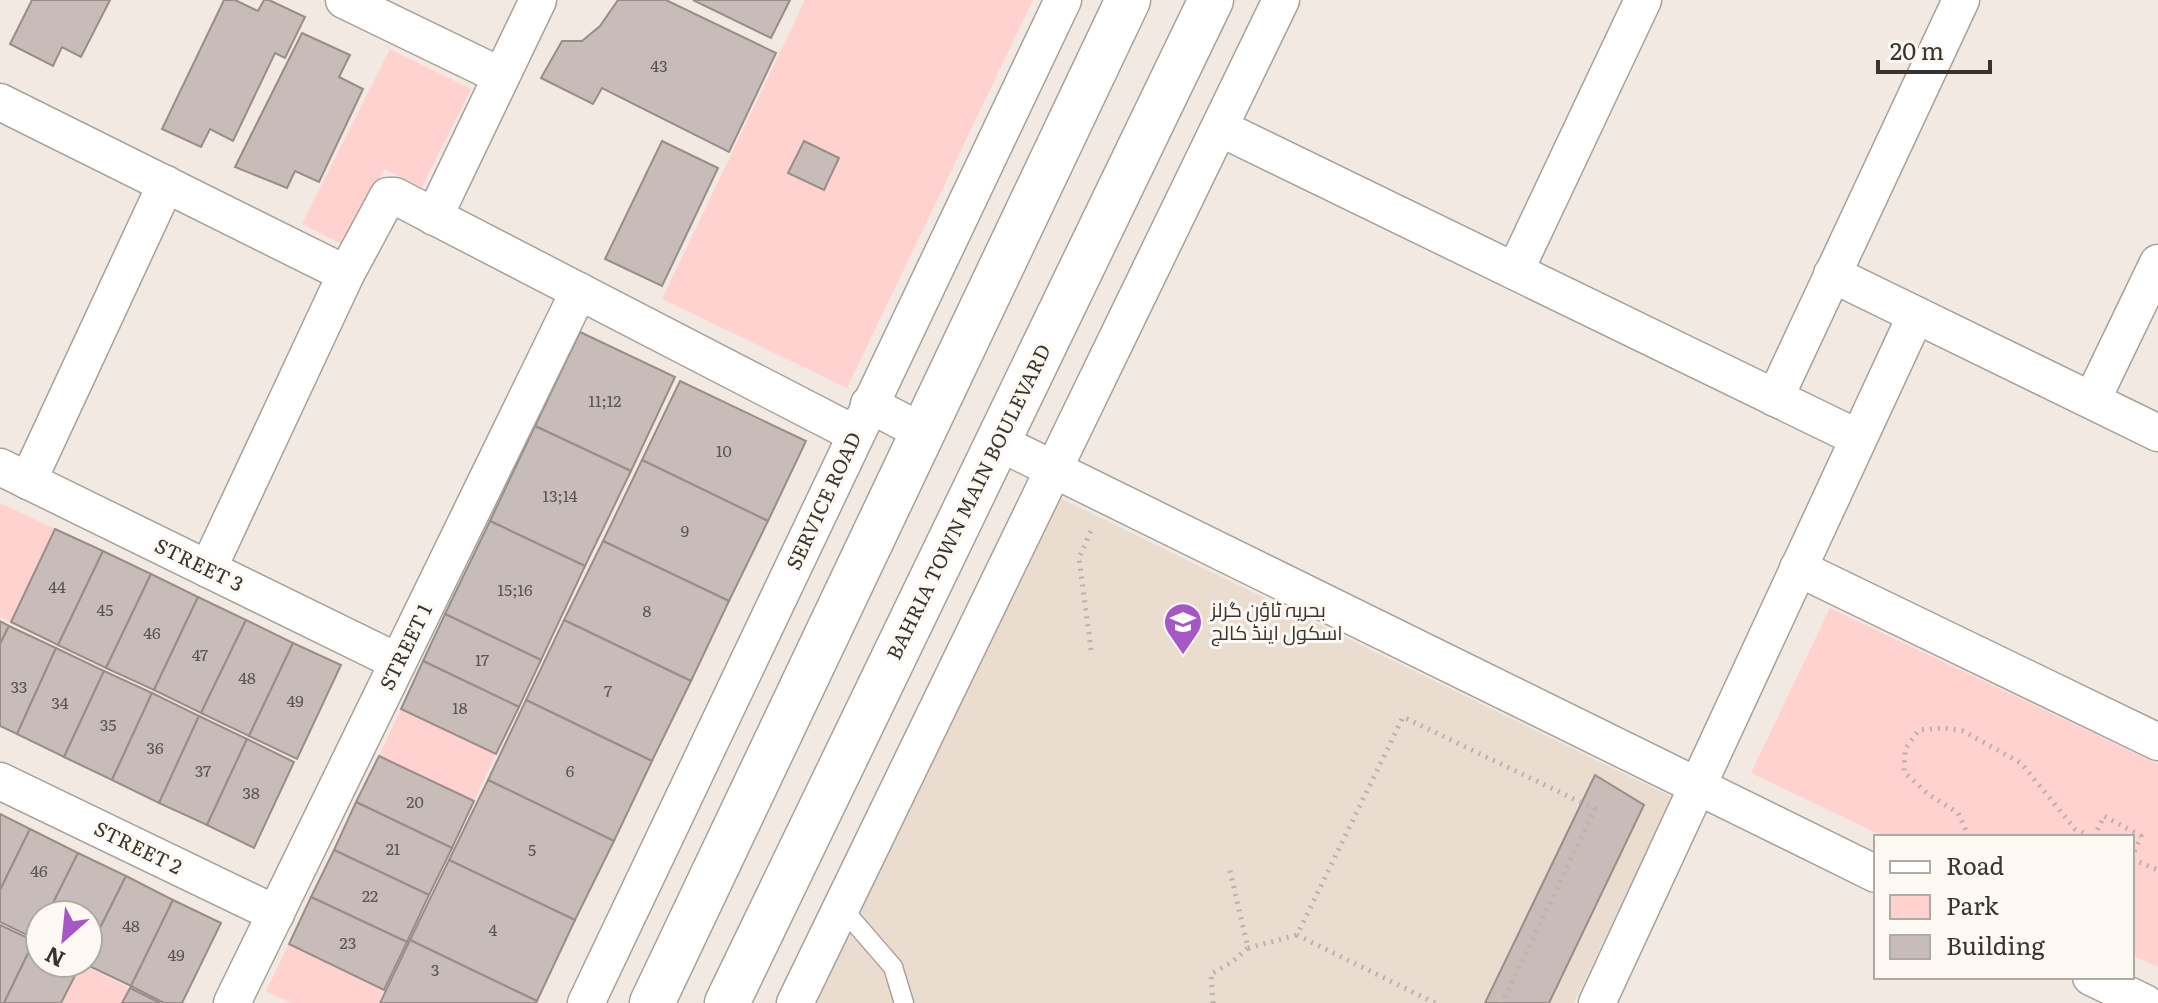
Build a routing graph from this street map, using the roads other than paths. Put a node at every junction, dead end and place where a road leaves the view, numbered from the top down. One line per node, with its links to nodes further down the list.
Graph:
1 (344, 0): 9 (street)
2 (538, 0): 9 (street)
3 (1063, 0): 22 (street, SERVICE ROAD)
4 (1128, 0): 23 (main road)
5 (1211, 0): 26 (main road, BAHRIA TOWN MAIN BOULEVARD)
6 (1281, 0): 11 (street)
7 (1643, 0): 15 (street)
8 (1961, 0): 17 (street)
9 (501, 76): 13 (street)
10 (0, 102): 12 (street)
11 (1220, 128): 15 (street); 27 (street)
12 (166, 184): 16 (street); 28 (street)
13 (434, 217): 16 (street); 18 (street)
14 (2158, 263): 21 (street)
15 (1515, 271): 20 (street)
16 (346, 274): 30 (street)
17 (1832, 274): 19 (street); 20 (street)
18 (579, 291): 22 (street); 31 (street, STREET 1)
19 (1916, 315): 21 (street); 25 (street)
20 (1775, 398): 25 (street)
21 (2092, 400): 24 (street)
22 (862, 419): 23 (street); 40 (street, SERVICE ROAD)
23 (924, 433): 41 (main road)
24 (2158, 433)
25 (1858, 438): 29 (street)
26 (998, 442): 27 (street); 42 (main road, BAHRIA TOWN MAIN BOULEVARD)
27 (1055, 471): 34 (street); 36 (street)
28 (14, 474): 30 (street, STREET 3)
29 (1798, 568): 32 (street); 34 (street)
30 (208, 569): 31 (street, STREET 3)
31 (398, 662): 37 (street, STREET 1)
32 (2158, 742)
33 (0, 781): 37 (street, STREET 2)
34 (1696, 788): 35 (street); 45 (street)
35 (1874, 873)
36 (842, 908): 43 (street); 44 (lane)
37 (276, 914): 39 (street, STREET 1)
38 (2095, 979): 46 (street)
39 (232, 1003)
40 (586, 1003)
41 (652, 1003)
42 (727, 1003)
43 (795, 1003)
44 (904, 1003)
45 (1597, 1003)
46 (2145, 1003)

